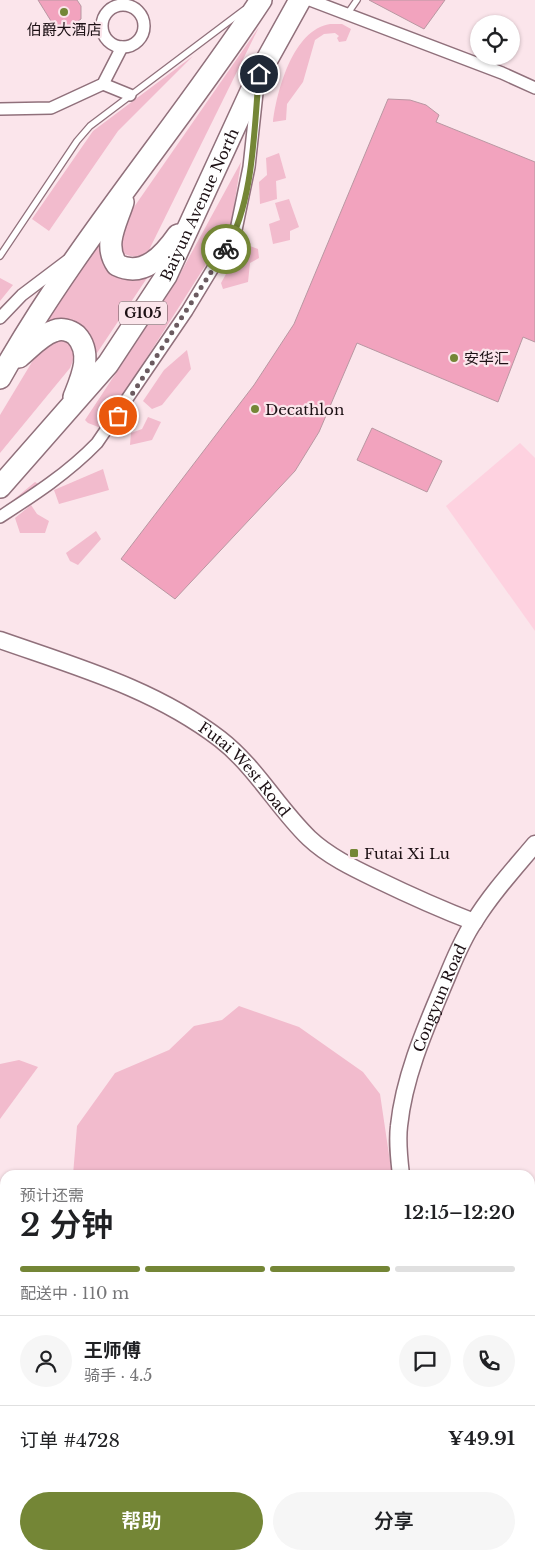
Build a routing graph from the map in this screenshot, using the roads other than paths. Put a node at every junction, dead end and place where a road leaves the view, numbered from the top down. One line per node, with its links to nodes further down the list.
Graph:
1 (254, 0): 11 (lane)
2 (262, 0): 13 (highway)
3 (300, 0): 8 (highway, Baiyun Avenue North / G105)
4 (310, 0): 6 (street)
5 (357, 0): 6 (lane)
6 (348, 13): 10 (street)
7 (122, 47): 9 (street)
8 (259, 74): 14 (highway, Baiyun Avenue North / G105); 21 (street)
9 (103, 84): 11 (street); 12 (street)
10 (535, 88)
11 (130, 95): 16 (lane)
12 (0, 109)
13 (129, 183): 14 (highway); 15 (highway)
14 (201, 204): 19 (highway, Baiyun Avenue North / G105)
15 (81, 251): 17 (street); 18 (highway)
16 (0, 256)
17 (0, 318)
18 (2, 375): 19 (highway)
19 (68, 411): 20 (highway, Baiyun Avenue North / G105)
20 (0, 487)
21 (0, 517)
22 (0, 640): 24 (street, Futai West Road)
23 (535, 844): 24 (street, Congyun Road)
24 (474, 922): 25 (street, Congyun Road)
25 (401, 1170)

